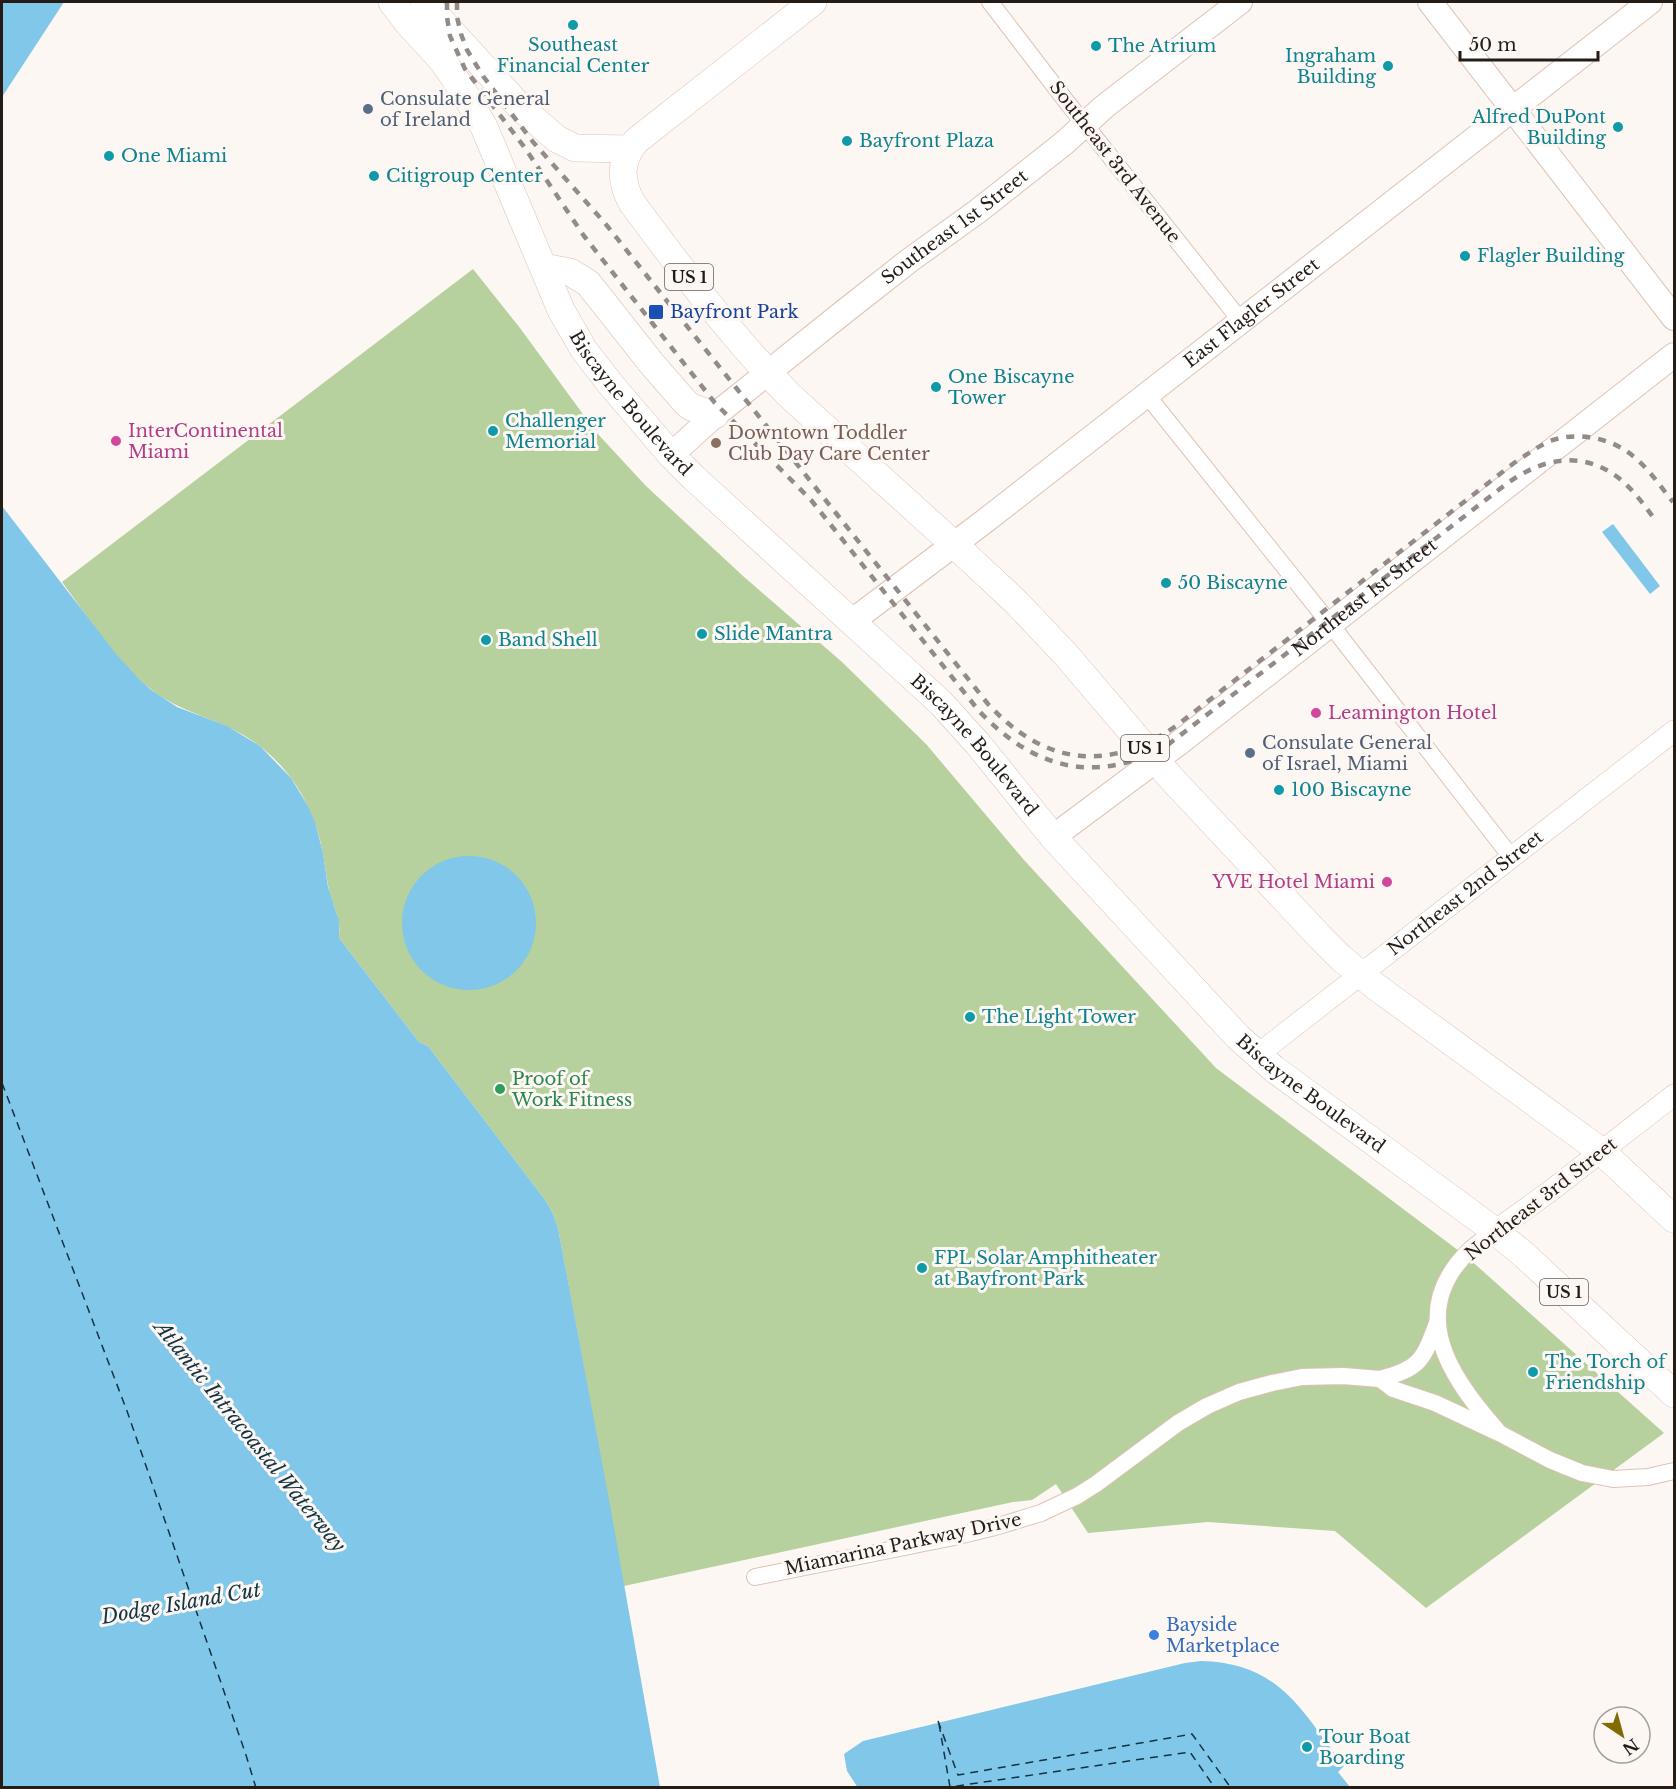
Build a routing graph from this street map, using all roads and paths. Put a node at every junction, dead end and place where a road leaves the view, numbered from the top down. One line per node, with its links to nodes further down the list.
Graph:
1 (392, 2): 8 (main road, Biscayne Boulevard / US 1)
2 (813, 2): 11 (main road)
3 (990, 2): 10 (street, Southeast 3rd Avenue)
4 (1240, 2): 10 (main road, Southeast 1st Street)
5 (1430, 2): 9 (main road)
6 (1650, 2): 9 (main road, East Flagler Street)
7 (432, 6): 8 (main road); 11 (main road)
8 (442, 60): 12 (main road, Biscayne Boulevard / US 1)
9 (1513, 109): 13 (main road); 14 (main road, East Flagler Street)
10 (1085, 123): 14 (street, Southeast 3rd Avenue); 16 (main road, Southeast 1st Street)
11 (629, 149): 16 (main road, US 1)
12 (543, 267): 18 (main road); 19 (main road, Biscayne Boulevard / US 1)
13 (1674, 318)
14 (1241, 321): 17 (main road, East Flagler Street)
15 (1674, 355): 22 (main road, Northeast 1st Street)
16 (768, 373): 18 (main road, Southeast 1st Street); 20 (main road, US 1)
17 (1146, 394): 20 (main road, East Flagler Street); 22 (street)
18 (715, 415): 19 (main road, Southeast 1st Street)
19 (670, 454): 21 (main road, Biscayne Boulevard / US 1)
20 (954, 544): 21 (main road, East Flagler Street); 24 (main road, US 1)
21 (852, 622): 25 (main road, Biscayne Boulevard / US 1)
22 (1331, 625): 24 (main road, Northeast 1st Street); 26 (street)
23 (1674, 731): 26 (street, Northeast 2nd Street)
24 (1156, 761): 25 (main road, Northeast 1st Street); 27 (main road, US 1)
25 (1053, 837): 28 (main road, Biscayne Boulevard / US 1)
26 (1512, 858): 27 (street, Northeast 2nd Street)
27 (1360, 975): 28 (street, Northeast 2nd Street); 30 (main road, US 1)
28 (1257, 1055): 32 (main road, Biscayne Boulevard / US 1)
29 (1674, 1095): 30 (street, Northeast 3rd Street)
30 (1602, 1152): 31 (main road, US 1); 32 (street, Northeast 3rd Street)
31 (1674, 1219)
32 (1495, 1231): 33 (street, Northeast 3rd Street); 35 (main road, Biscayne Boulevard / US 1)
33 (1437, 1323): 34 (street, Northeast 3rd Street); 36 (street, Northeast 3rd Street)
34 (1380, 1379): 36 (street, Miamarina Parkway Drive); 38 (street, Miamarina Parkway Drive)
35 (1674, 1394)
36 (1501, 1434): 37 (street, Miamarina Parkway Drive)
37 (1674, 1471)
38 (755, 1576)

